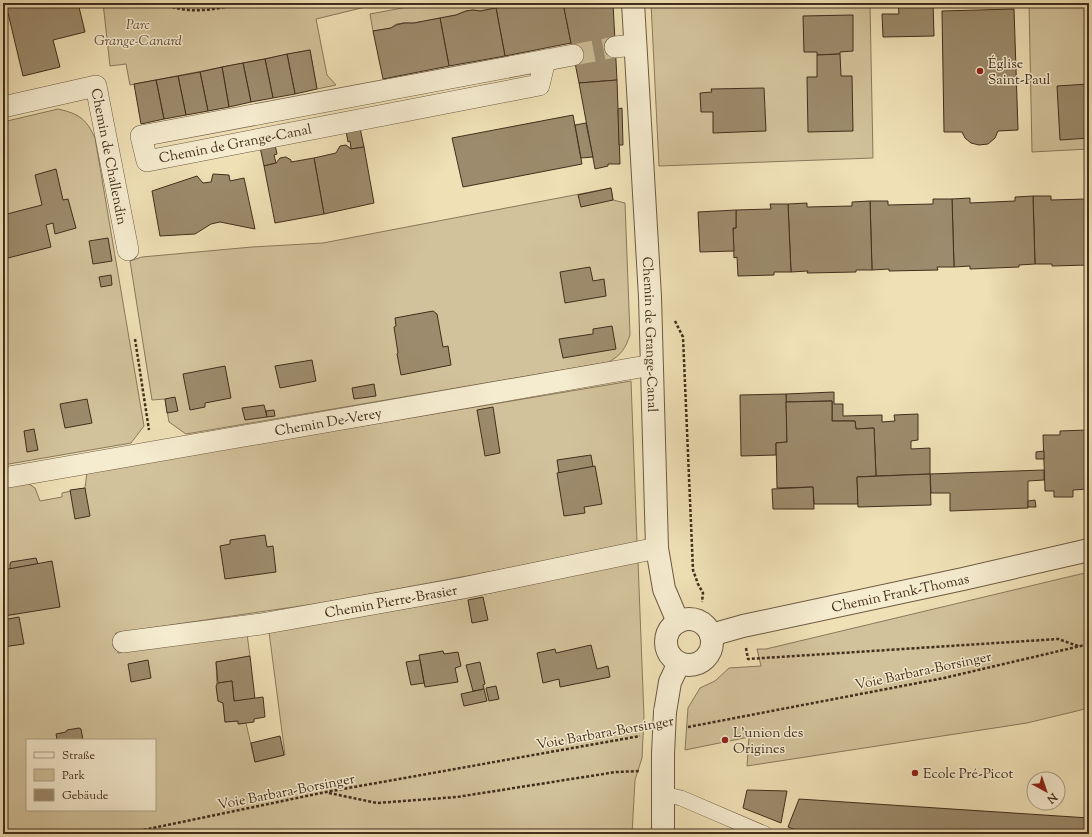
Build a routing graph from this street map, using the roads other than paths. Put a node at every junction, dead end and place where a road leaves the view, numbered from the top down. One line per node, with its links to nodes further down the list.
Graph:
1 (633, 3): 6 (street, Chemin de Grange-Canal)
2 (573, 55): 3 (street, Chemin de Grange-Canal)
3 (545, 60): 3 (street, Chemin de Grange-Canal)
4 (3, 107): 5 (street, Chemin de Challendin)
5 (128, 250)
6 (652, 365): 7 (street, Chemin De-Verey); 8 (street, Chemin de Grange-Canal)
7 (3, 478)
8 (657, 548): 10 (street, Chemin de Grange-Canal); 12 (street, Chemin Pierre-Brasier)
9 (1089, 550): 11 (street, Chemin Frank-Thomas)
10 (678, 622): 11 (street); 13 (street)
11 (711, 635): 13 (street)
12 (123, 642)
13 (679, 663): 14 (street, bridge)
14 (662, 794): 15 (street); 16 (street)
15 (663, 834)
16 (765, 834)

